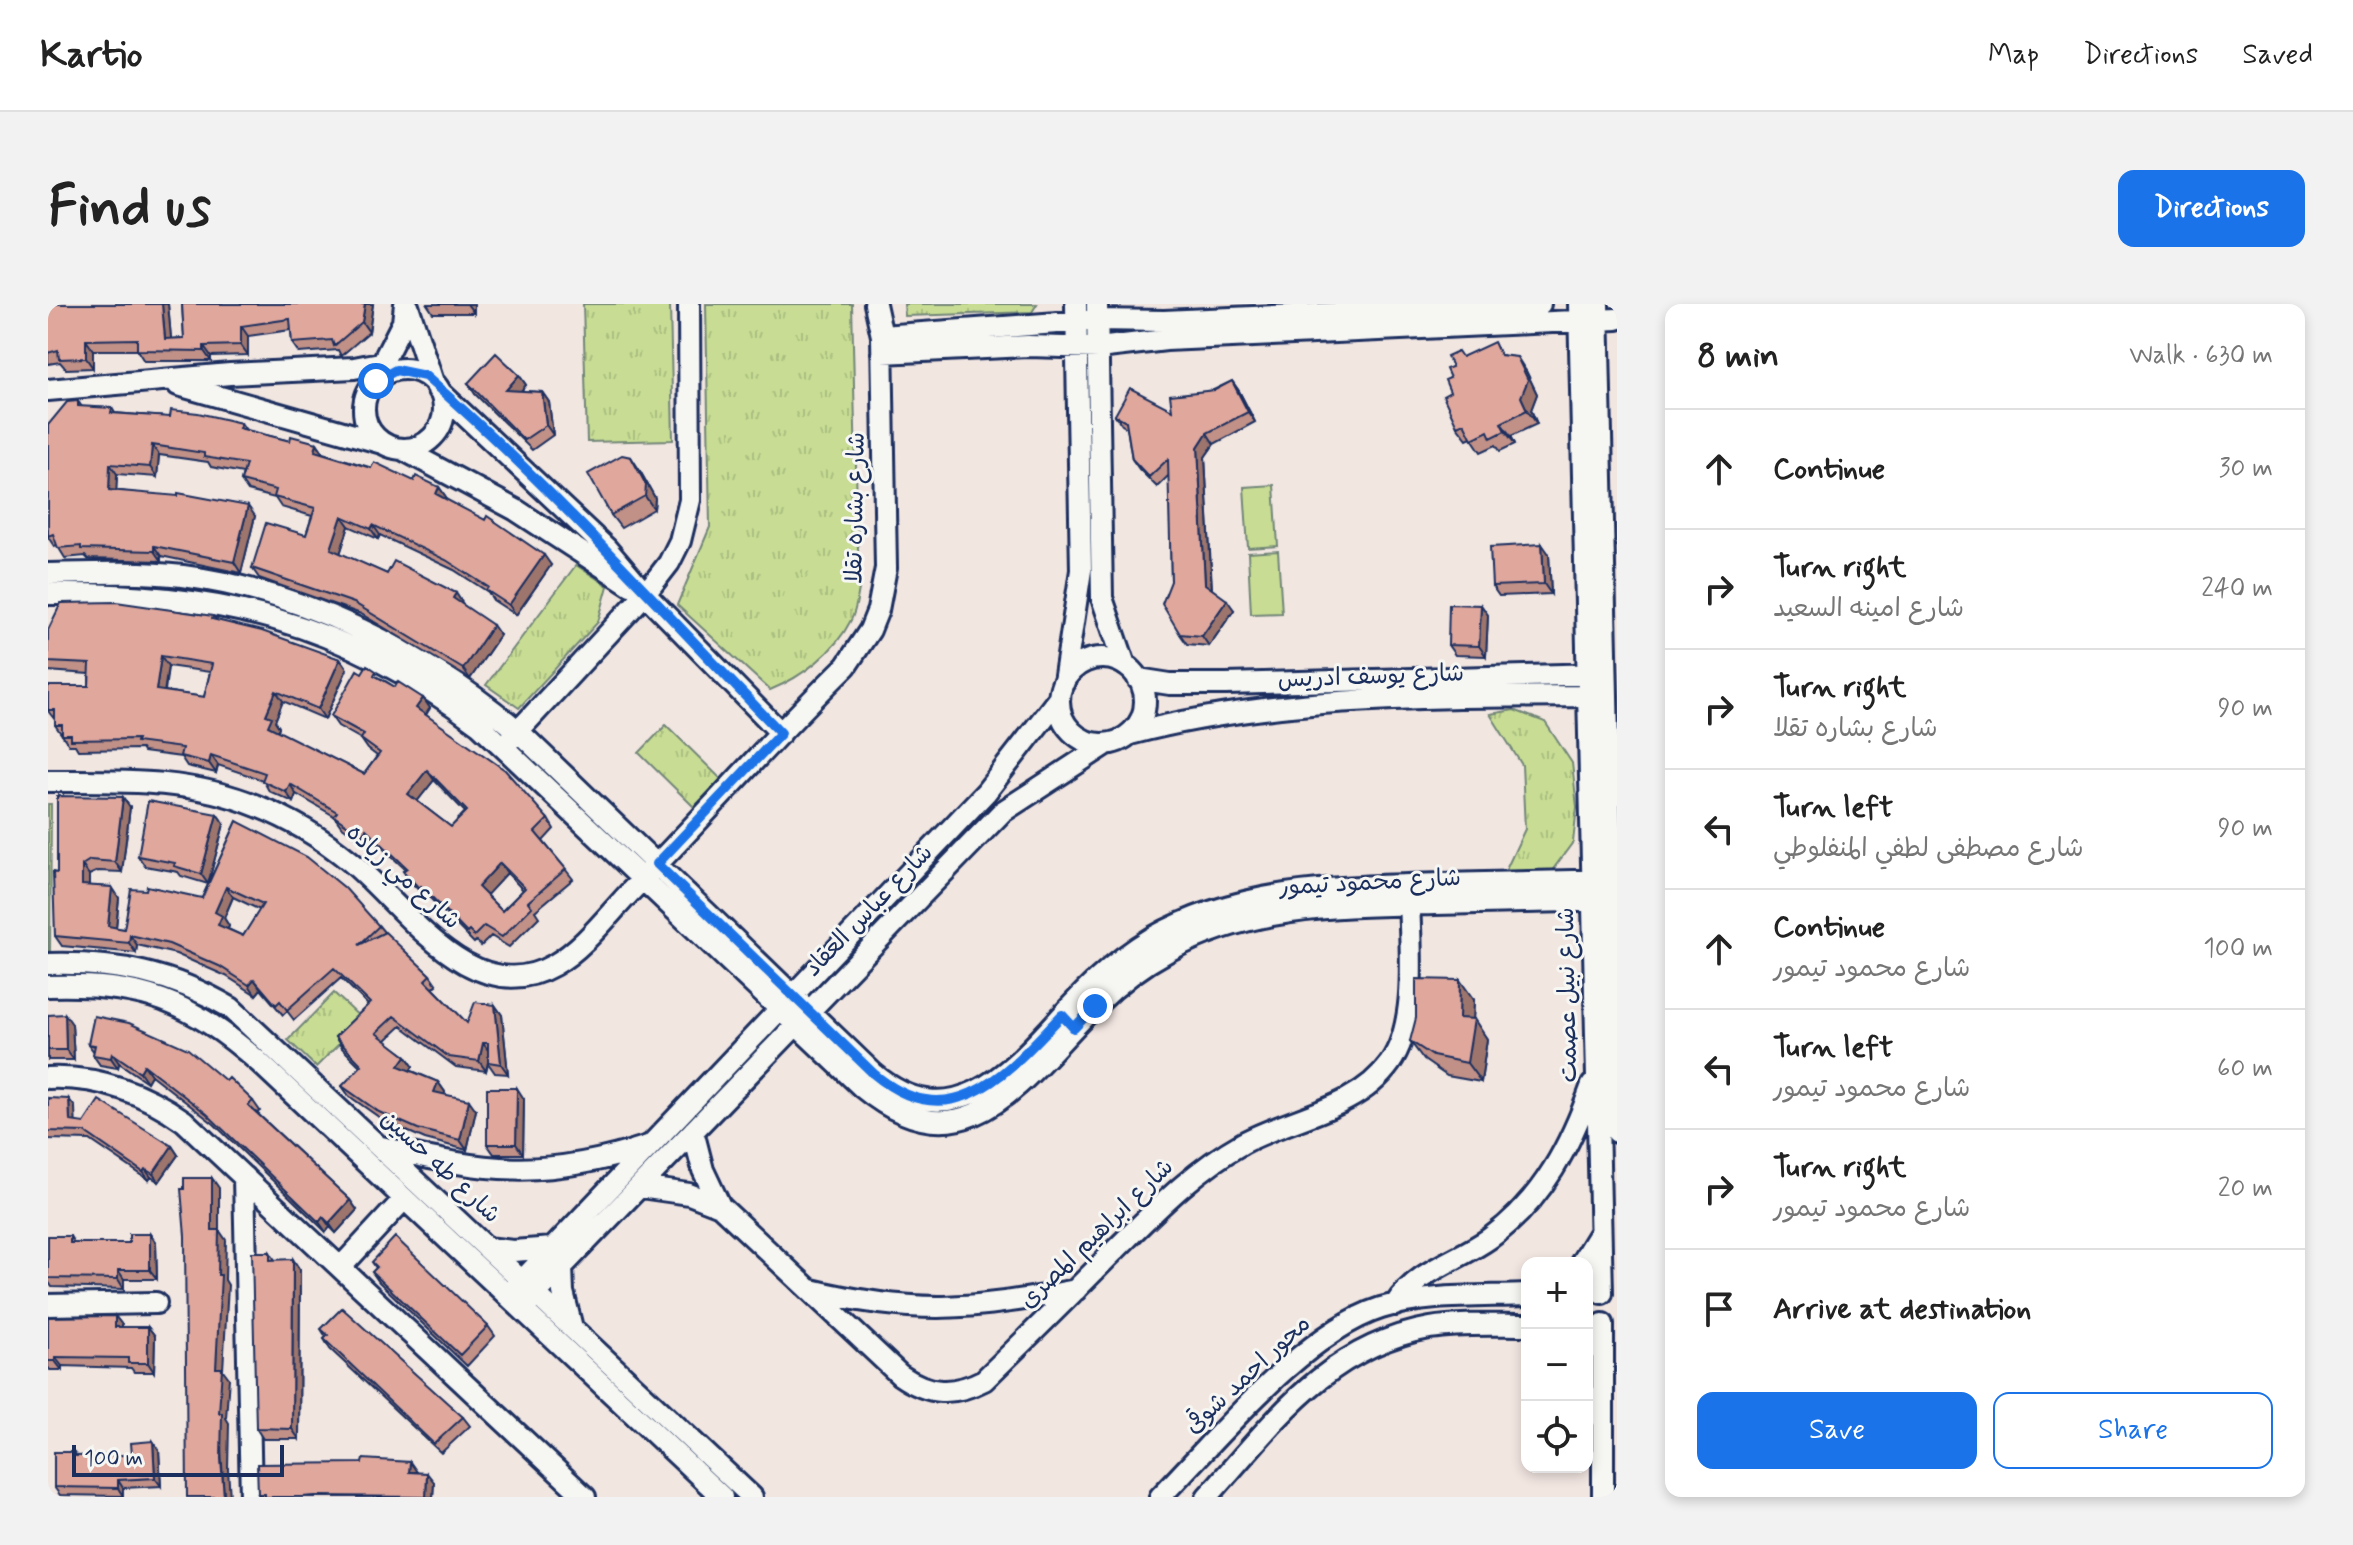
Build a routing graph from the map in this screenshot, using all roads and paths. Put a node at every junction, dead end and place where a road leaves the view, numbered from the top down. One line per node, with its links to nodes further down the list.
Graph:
1 (406, 304): 13 (street); 15 (street)
2 (689, 304): 20 (street)
3 (875, 304): 10 (street)
4 (890, 304): 10 (street)
5 (1540, 304): 9 (street)
6 (1097, 312): 7 (street); 9 (street); 12 (street)
7 (1076, 313): 10 (street); 11 (street)
8 (1594, 314): 9 (street); 22 (street, شارع نبيل عصمت)
9 (1284, 318): 12 (street)
10 (882, 344): 11 (street); 26 (street, شارع بشاره تقلا)
11 (1077, 348): 12 (street); 23 (street)
12 (1098, 348): 21 (street)
13 (384, 371): 14 (street); 15 (street); 17 (street)
14 (163, 382): 16 (street); 17 (street)
15 (435, 386): 17 (street); 20 (street)
16 (48, 390)
17 (392, 446): 20 (street)
18 (48, 574): 25 (street)
19 (48, 594): 29 (street)
20 (645, 594): 25 (street); 26 (street)
21 (1131, 672): 22 (street, شارع يوسف ادريس); 23 (street); 27 (street)
22 (1603, 674): 24 (street, شارع نبيل عصمت)
23 (1062, 690): 28 (street); 36 (street, شارع عباس العقاد)
24 (1604, 696): 27 (street, شارع يوسف ادريس); 32 (street, شارع نبيل عصمت)
25 (518, 731): 29 (street); 31 (street)
26 (781, 733): 31 (street, شارع بشاره تقلا)
27 (1130, 734): 28 (street)
28 (1105, 745): 37 (street, شارع عباس العقاد)
29 (504, 747): 31 (street)
30 (48, 781): 31 (street, شارع مي زياده)
31 (650, 871): 36 (street, شارع محمود تيمور)
32 (1607, 890): 33 (street, شارع محمود تيمور); 38 (street, شارع نبيل عصمت); 40 (street, شارع نبيل عصمت)
33 (1409, 895): 37 (street, شارع محمود تيمور); 56 (street, شارع ابراهيم المصرى)
34 (48, 964): 44 (street, شارع طه حسين)
35 (48, 986): 47 (street, شارع طه حسين)
36 (787, 1002): 37 (street, شارع محمود تيمور); 43 (street, شارع عباس العقاد)
37 (803, 1017): 41 (street, شارع عباس العقاد)
38 (1596, 1073): 49 (street, شارع نبيل عصمت); 62 (street)
39 (48, 1078): 45 (street)
40 (1617, 1108): 42 (street, شارع نبيل عصمت)
41 (693, 1131): 46 (street, شارع عباس العقاد); 48 (street, شارع ابراهيم المصرى)
42 (1617, 1132)
43 (651, 1144): 44 (street); 51 (street, شارع عباس العقاد)
44 (381, 1147): 50 (street, شارع طه حسين)
45 (244, 1177): 53 (street); 68 (street)
46 (640, 1187): 48 (street, شارع ابراهيم المصرى); 54 (street, شارع عباس العقاد)
47 (404, 1199): 53 (street); 58 (street, شارع طه حسين)
48 (720, 1206): 55 (street, شارع ابراهيم المصرى)
49 (1600, 1232): 52 (street); 57 (street, شارع نبيل عصمت)
50 (487, 1248): 51 (street); 58 (street, شارع طه حسين)
51 (553, 1248): 58 (street, شارع عباس العقاد)
52 (1585, 1257)
53 (341, 1267): 69 (street)
54 (562, 1267): 58 (street, شارع عباس العقاد); 65 (street)
55 (808, 1289): 56 (street); 56 (street, شارع ابراهيم المصرى)
56 (1076, 1290)
57 (1602, 1293)
58 (522, 1295): 65 (street, شارع طه حسين); 70 (street, شارع طه حسين)
59 (1521, 1295): 62 (street, محور احمد شوقى)
60 (156, 1303): 61 (street)
61 (48, 1305)
62 (1395, 1305): 72 (street, محور احمد شوقى)
63 (1602, 1324): 67 (street)
64 (1521, 1325): 73 (street, محور احمد شوقى)
65 (572, 1328): 71 (street, شارع طه حسين)
66 (1593, 1369): 67 (street)
67 (1603, 1384): 74 (street)
68 (251, 1497)
69 (585, 1497)
70 (722, 1497)
71 (752, 1497)
72 (1160, 1497)
73 (1207, 1497)
74 (1603, 1497)

